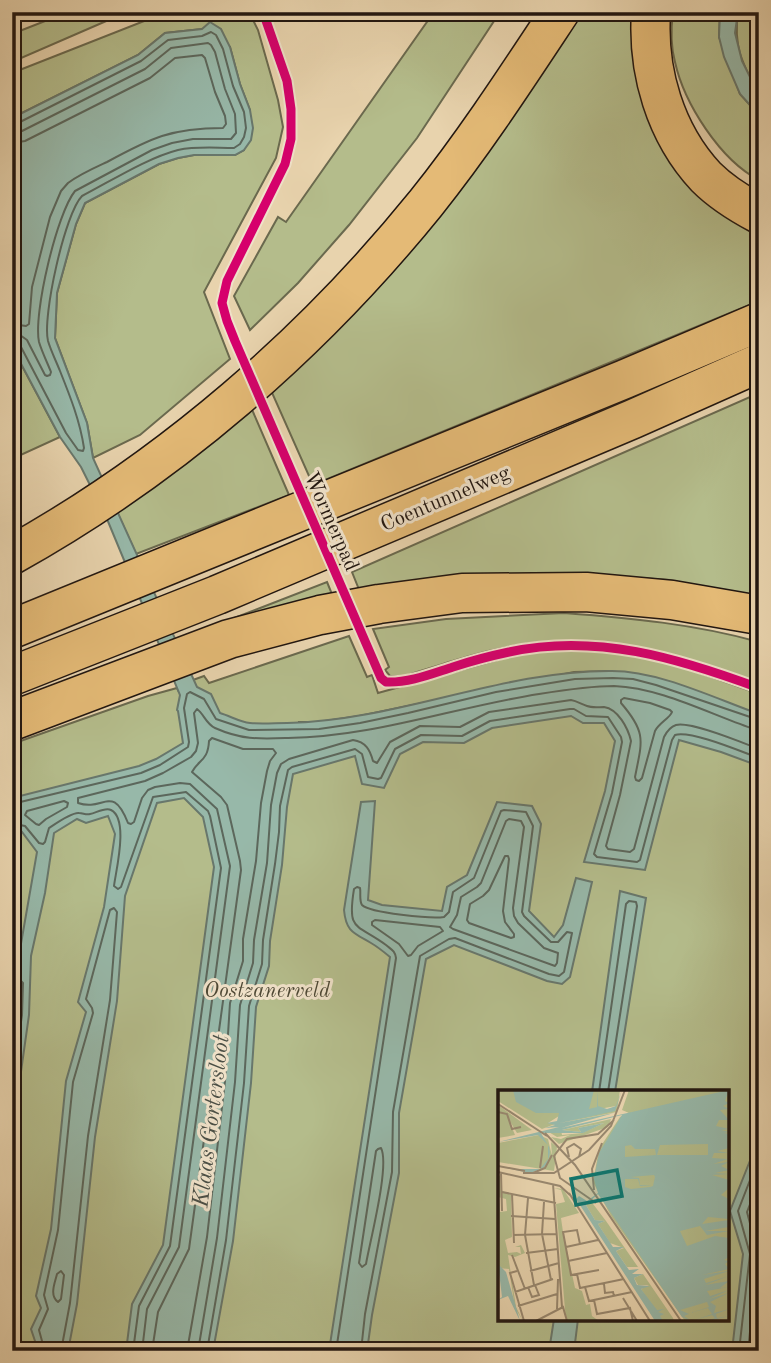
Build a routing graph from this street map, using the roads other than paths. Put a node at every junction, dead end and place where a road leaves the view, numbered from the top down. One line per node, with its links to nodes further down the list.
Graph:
1 (560, 12): 6 (highway)
2 (651, 12): 3 (highway)
3 (759, 214)
4 (759, 322): 8 (highway, Coentunnelweg)
5 (759, 363): 9 (highway, Coentunnelweg)
6 (12, 555)
7 (759, 615): 10 (highway)
8 (12, 629)
9 (12, 676)
10 (12, 721)

